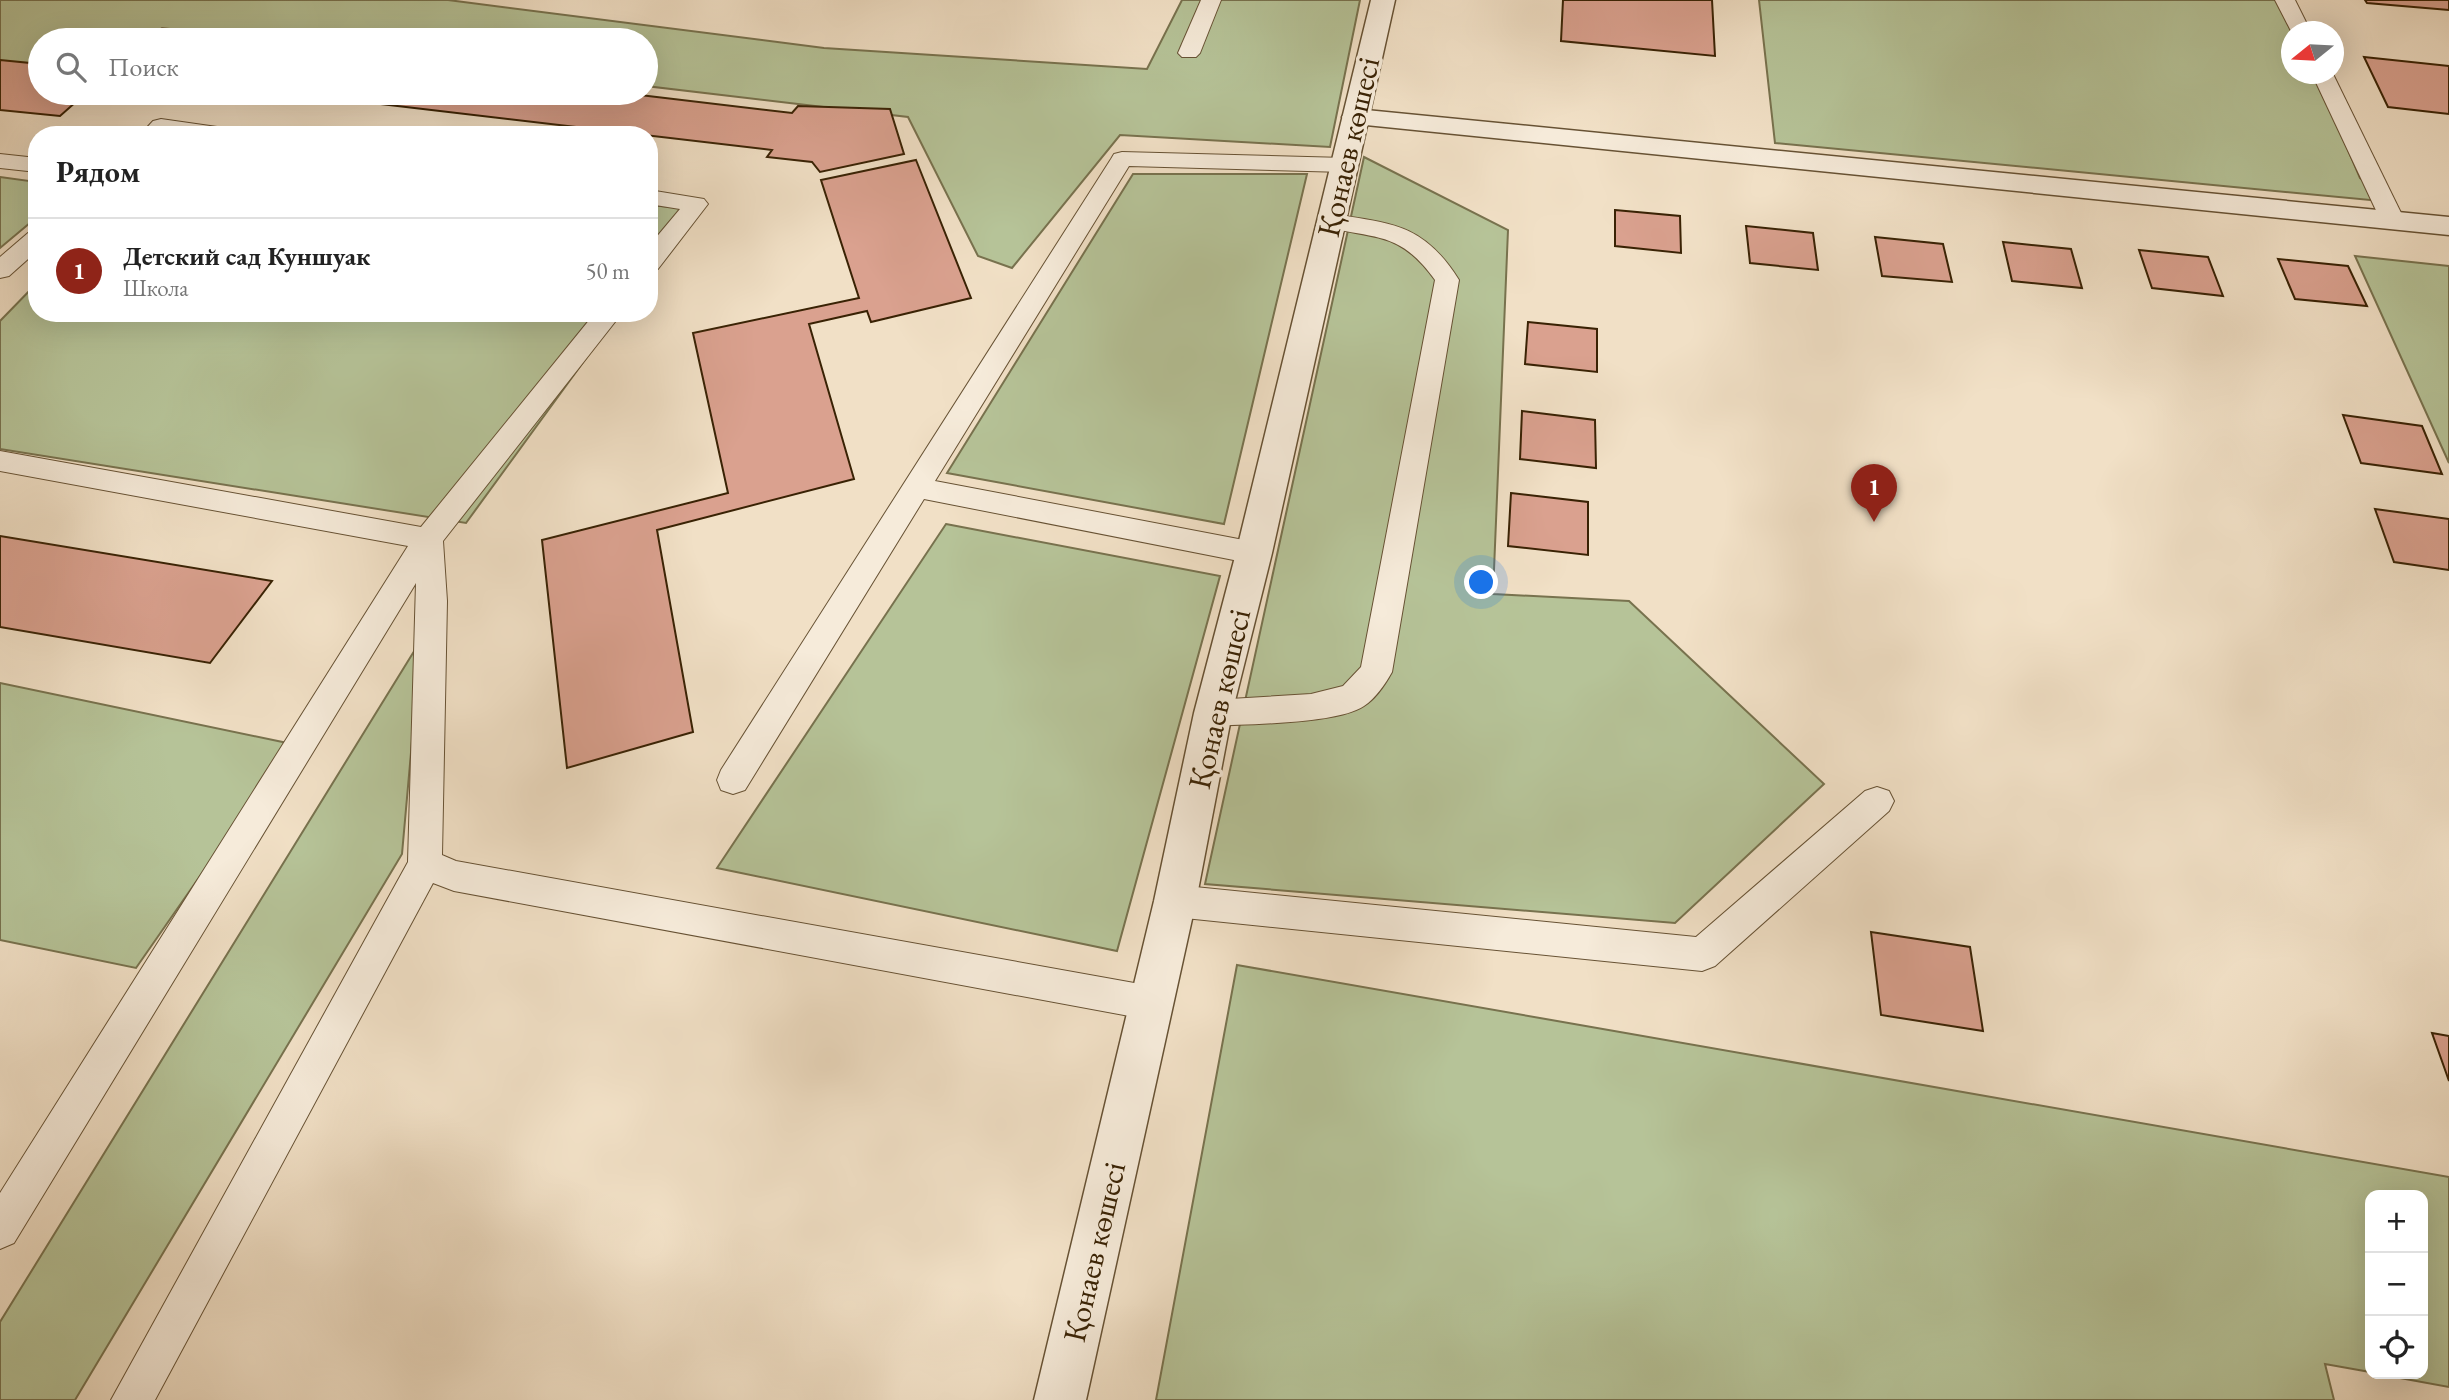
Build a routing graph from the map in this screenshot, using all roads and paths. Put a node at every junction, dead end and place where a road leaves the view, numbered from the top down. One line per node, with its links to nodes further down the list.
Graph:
1 (1211, 0): 5 (lane)
2 (1383, 0): 7 (street, Қонаев көшесі)
3 (2285, 0): 4 (lane)
4 (2296, 21)
5 (1189, 53)
6 (2327, 84): 12 (lane)
7 (1356, 117): 10 (street, Қонаев көшесі); 12 (street)
8 (0, 161): 9 (lane)
9 (28, 164)
10 (1345, 165): 13 (street, Қонаев көшесі); 20 (lane)
11 (658, 198): 16 (lane)
12 (2393, 221): 14 (street)
13 (1331, 222): 22 (street, Қонаев көшесі); 23 (lane)
14 (2449, 226)
15 (28, 246): 17 (lane)
16 (658, 252)
17 (0, 270)
18 (602, 322): 21 (lane)
19 (0, 461): 21 (lane)
20 (915, 486): 22 (lane); 24 (lane)
21 (428, 539): 26 (lane); 29 (lane)
22 (1254, 553): 23 (street, Қонаев көшесі)
23 (1213, 713): 27 (street, Қонаев көшесі)
24 (733, 780)
25 (1877, 801): 27 (lane)
26 (425, 864): 28 (lane); 30 (lane)
27 (1175, 901): 28 (street, Қонаев көшесі)
28 (1152, 1003): 31 (street, Қонаев көшесі)
29 (0, 1229)
30 (132, 1400)
31 (1060, 1400)

